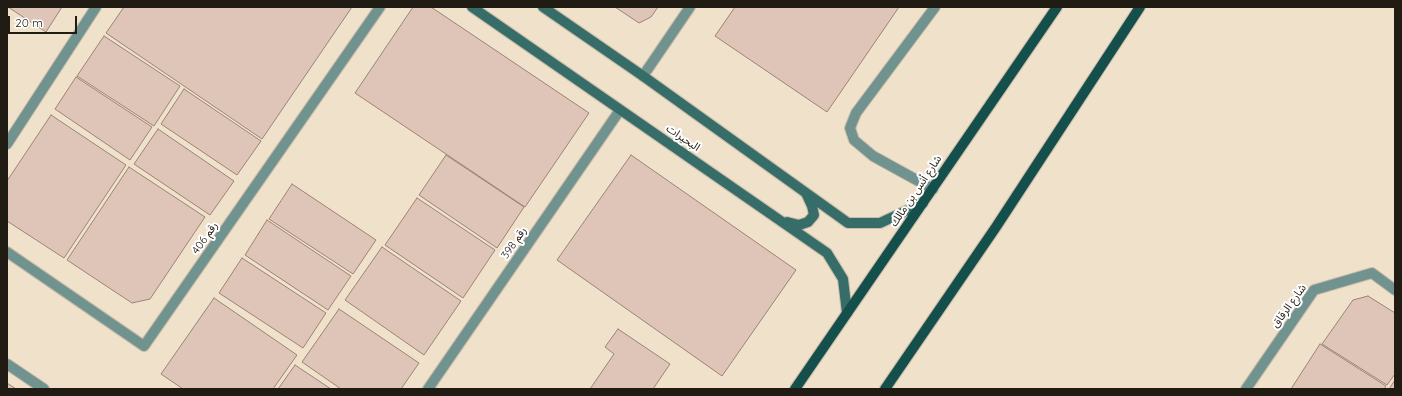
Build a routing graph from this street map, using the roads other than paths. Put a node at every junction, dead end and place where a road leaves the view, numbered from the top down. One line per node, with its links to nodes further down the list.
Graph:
1 (96, 7): 11 (street)
2 (380, 7): 16 (street, رقم 406)
3 (472, 7): 10 (street, البحيرات)
4 (543, 7): 9 (street)
5 (690, 7): 9 (street)
6 (935, 7): 12 (street)
7 (1056, 7): 12 (main road, شارع أنس بن مالك)
8 (1140, 7): 23 (main road)
9 (643, 76): 13 (street)
10 (620, 110): 15 (street, البحيرات); 21 (street, رقم 398)
11 (7, 144)
12 (933, 189): 14 (main road, شارع أنس بن مالك)
13 (806, 192): 14 (street); 15 (street)
14 (923, 203): 18 (main road, شارع أنس بن مالك)
15 (780, 219): 18 (street, البحيرات)
16 (7, 252)
17 (1395, 290): 24 (street, شارع الرقاق)
18 (847, 313): 22 (main road, شارع أنس بن مالك)
19 (7, 364): 20 (street)
20 (44, 389)
21 (428, 389)
22 (795, 389)
23 (885, 389)
24 (1246, 389)

